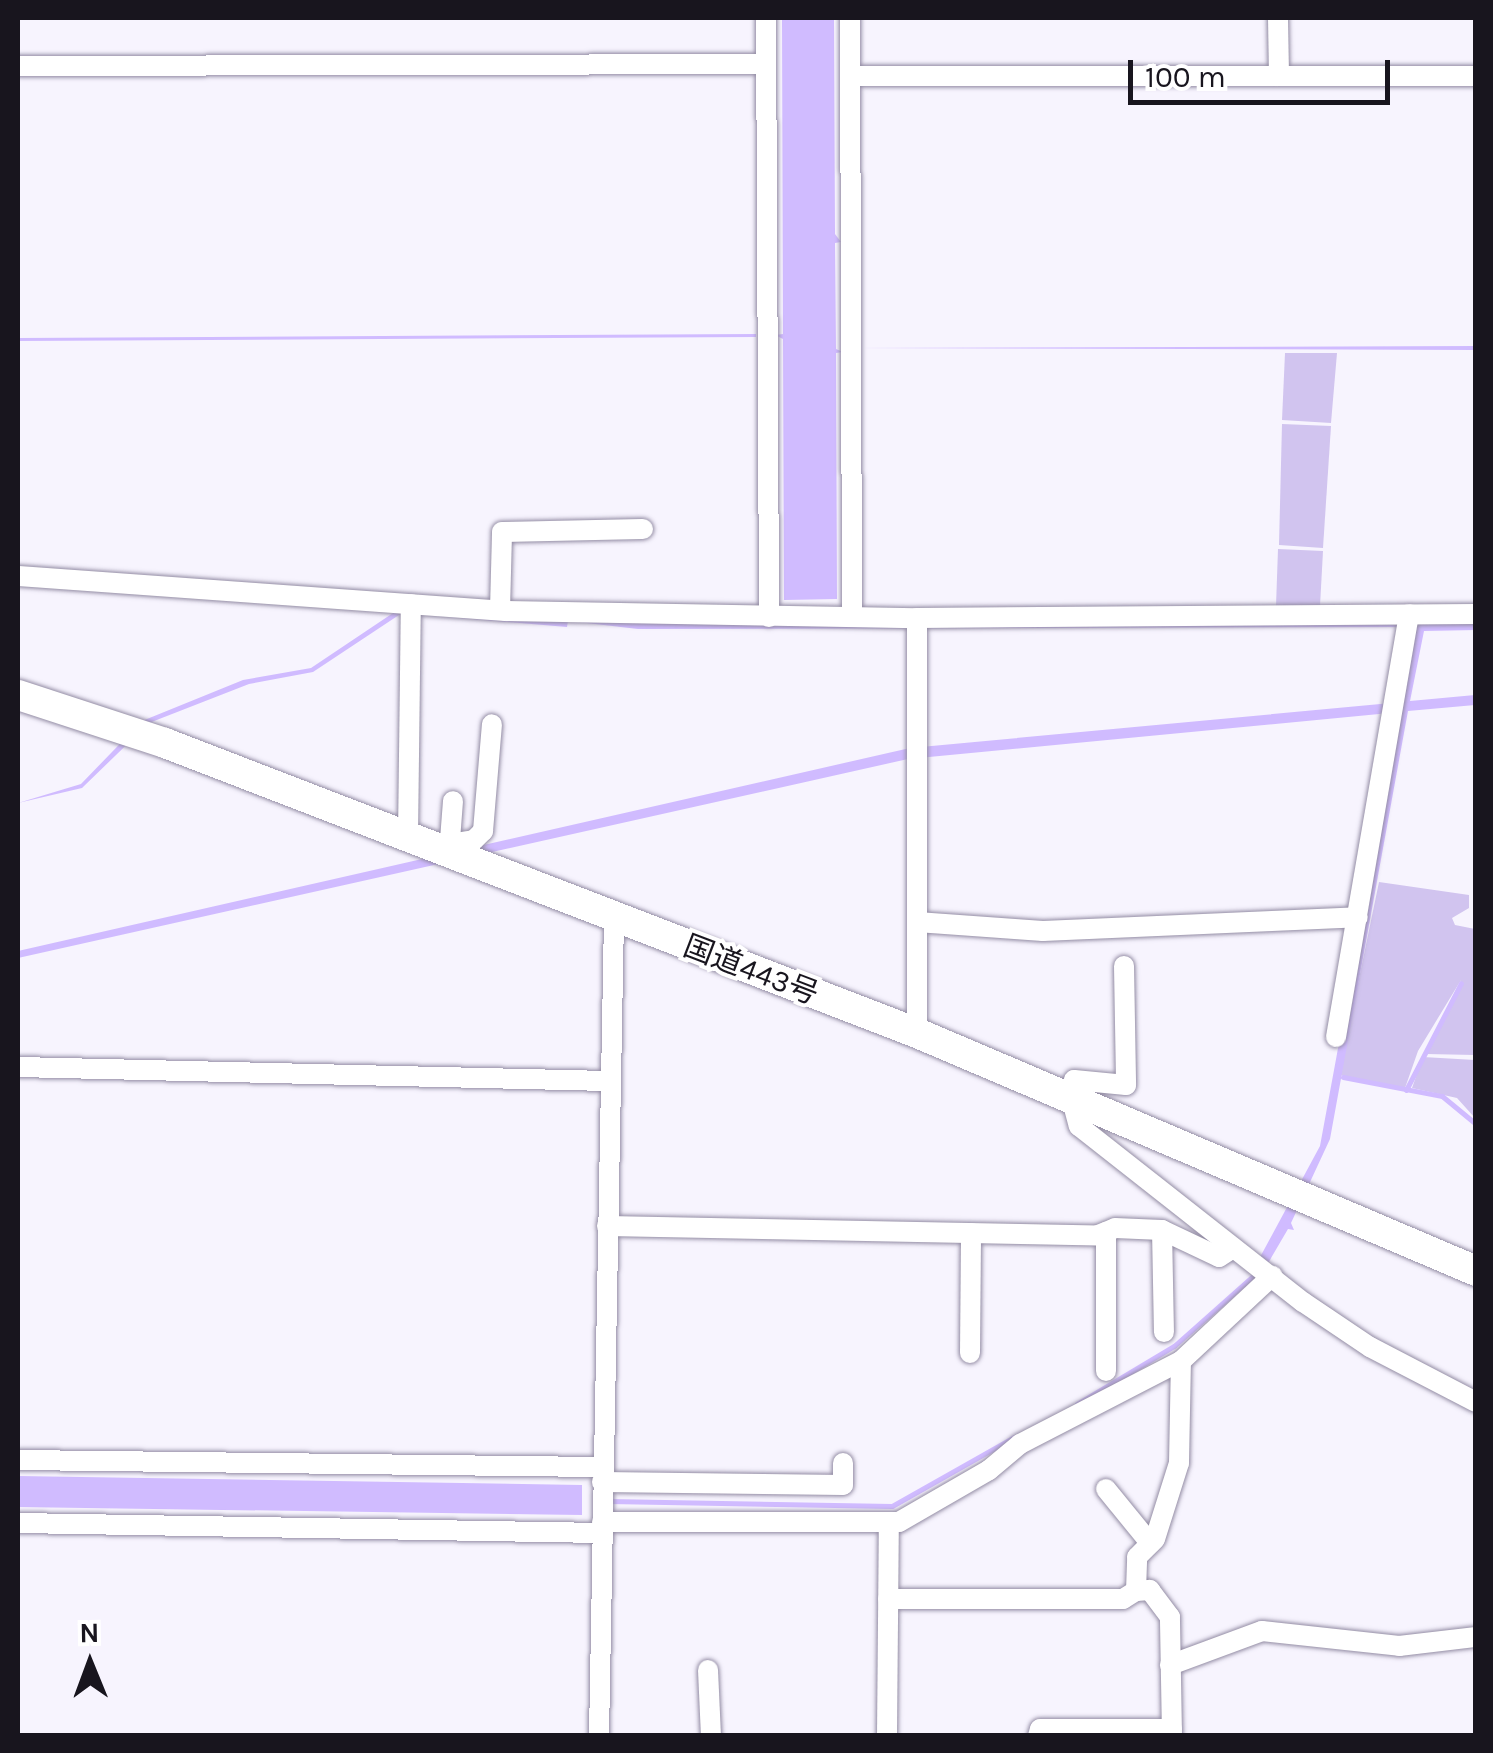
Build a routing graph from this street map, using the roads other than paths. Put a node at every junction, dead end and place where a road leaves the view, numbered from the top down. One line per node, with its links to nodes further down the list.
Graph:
1 (766, 18): 4 (street)
2 (850, 18): 6 (street)
3 (1278, 18): 7 (street)
4 (766, 64): 5 (street); 16 (street)
5 (18, 66)
6 (850, 76): 7 (street); 15 (street)
7 (1279, 76): 8 (street)
8 (1476, 76)
9 (643, 529): 12 (street)
10 (18, 576): 11 (street)
11 (411, 604): 12 (street); 21 (street)
12 (500, 610): 16 (street)
13 (1409, 614): 14 (street); 17 (street); 23 (street)
14 (1476, 614)
15 (852, 616): 16 (street); 17 (street)
16 (769, 617)
17 (917, 618): 25 (street)
18 (18, 695): 21 (highway, 国道443号)
19 (492, 724): 22 (street)
20 (453, 802): 22 (street)
21 (408, 837): 22 (highway, 国道443号)
22 (450, 848): 24 (highway, 国道443号)
23 (1358, 917): 25 (street); 28 (street)
24 (614, 918): 27 (highway, 国道443号); 30 (street)
25 (916, 922): 27 (street)
26 (1124, 966): 31 (street)
27 (916, 1033): 31 (highway, 国道443号)
28 (1336, 1037)
29 (18, 1067): 30 (street)
30 (609, 1081): 32 (street)
31 (1071, 1097): 36 (street); 37 (highway, 国道443号)
32 (607, 1226): 35 (street); 46 (street)
33 (1162, 1230): 34 (street); 36 (street); 39 (street)
34 (1106, 1232): 35 (street); 42 (street)
35 (971, 1233): 40 (street)
36 (1233, 1248): 38 (street)
37 (1476, 1271)
38 (1272, 1276): 41 (street); 43 (street)
39 (1164, 1332)
40 (970, 1353)
41 (1181, 1361): 49 (street); 51 (street)
42 (1106, 1371)
43 (1476, 1402)
44 (18, 1460): 46 (street)
45 (843, 1463): 46 (street)
46 (602, 1474): 50 (street)
47 (1106, 1489): 51 (street)
48 (18, 1523): 50 (street)
49 (889, 1524): 50 (street); 53 (street)
50 (602, 1527): 58 (street)
51 (1150, 1543): 52 (street)
52 (1136, 1591): 53 (street); 55 (street)
53 (888, 1598): 60 (street)
54 (1476, 1636): 55 (street)
55 (1170, 1665): 57 (street)
56 (708, 1670): 59 (street)
57 (1172, 1732): 61 (street)
58 (598, 1736)
59 (712, 1736)
60 (887, 1736)
61 (1038, 1736)

